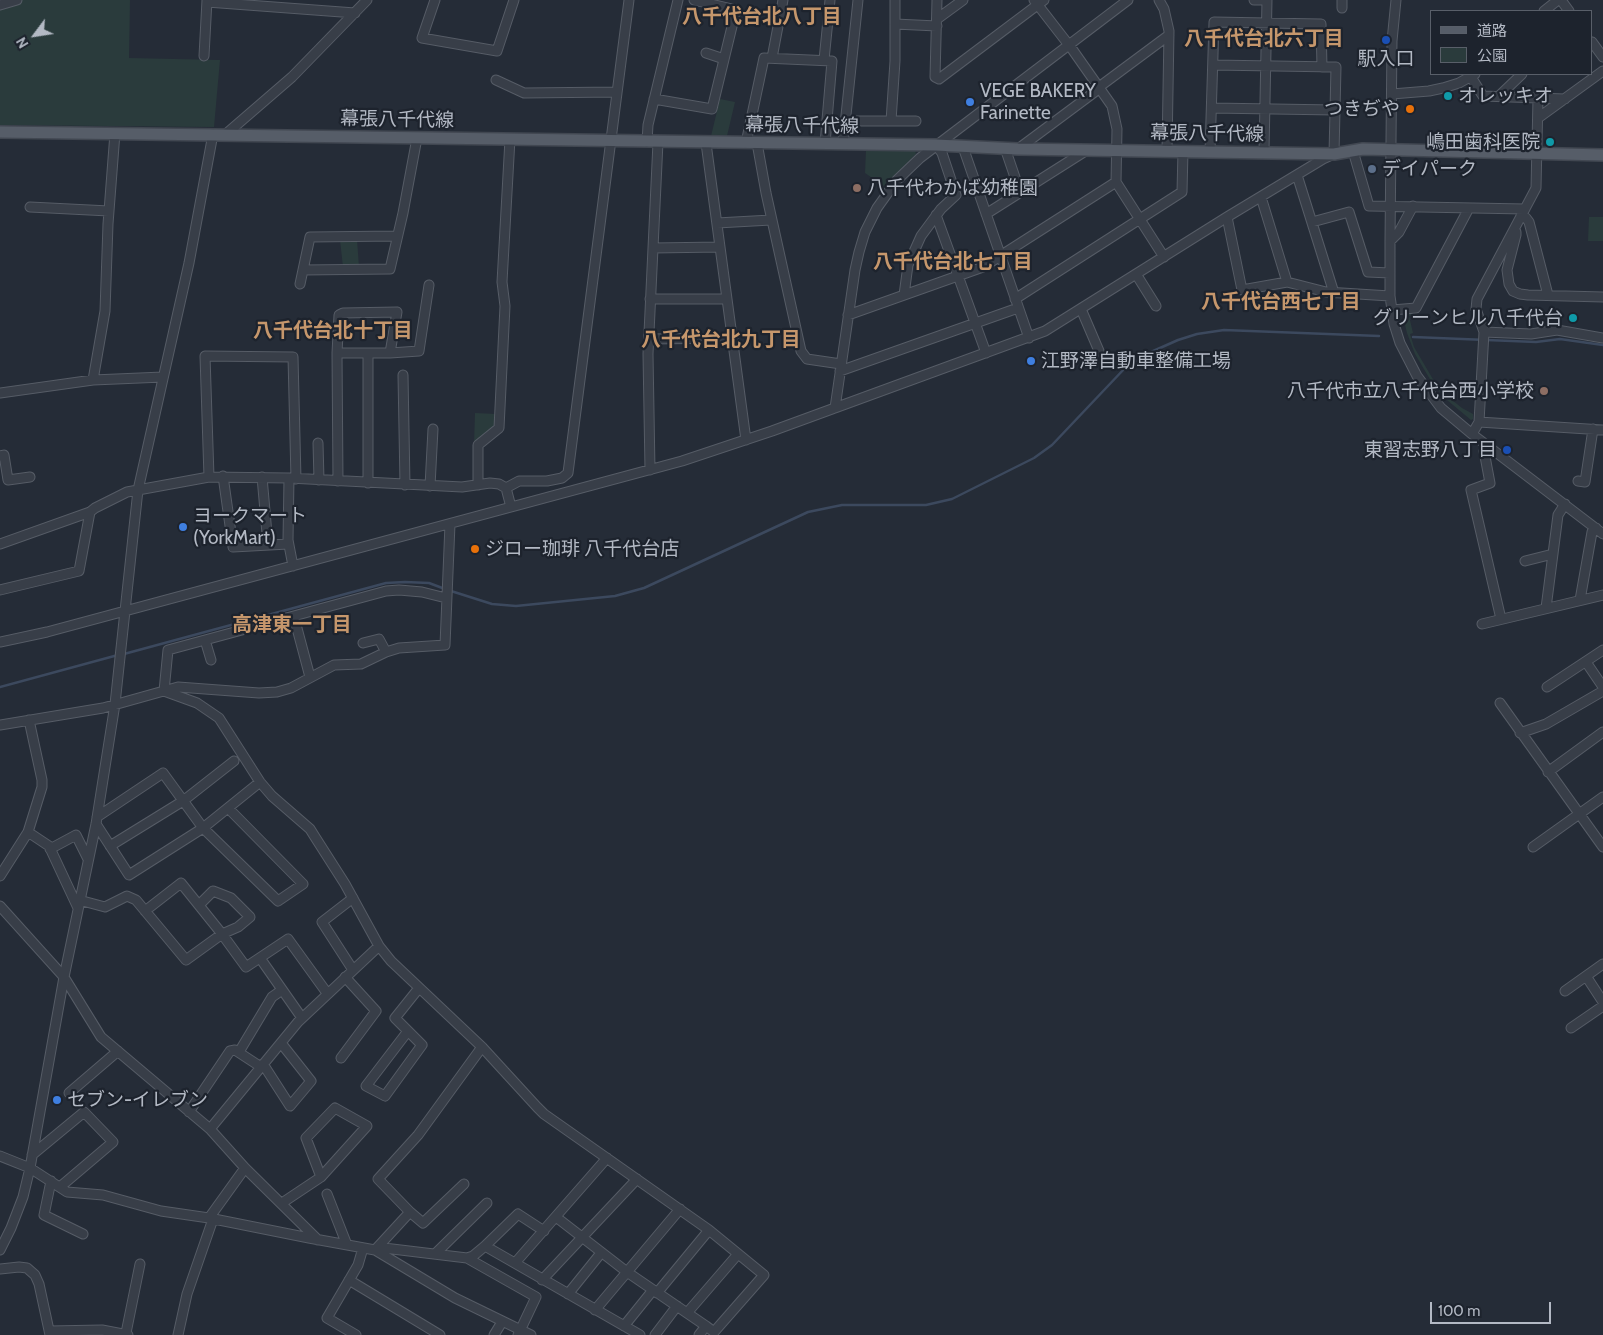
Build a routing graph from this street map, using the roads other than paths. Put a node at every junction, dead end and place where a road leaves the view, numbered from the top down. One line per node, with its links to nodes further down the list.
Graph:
1 (17, 0): 22 (street)
2 (367, 0): 25 (street)
3 (435, 0): 4 (street)
4 (514, 0)
5 (628, 0): 46 (street)
6 (678, 0): 50 (street)
7 (694, 0): 36 (street)
8 (783, 0): 35 (street)
9 (830, 0): 37 (street)
10 (858, 0): 56 (street)
11 (895, 0): 28 (street)
12 (937, 0): 26 (street)
13 (963, 0): 26 (street)
14 (1128, 0): 31 (street)
15 (1158, 0): 29 (street)
16 (1254, 0): 17 (street)
17 (1267, 0): 27 (street)
18 (1396, 0): 47 (street)
19 (1560, 0): 23 (street); 24 (street)
20 (207, 1): 25 (street); 33 (street)
21 (1039, 2): 26 (street); 31 (street)
22 (0, 5)
23 (1545, 10)
24 (1568, 10)
25 (355, 13): 62 (street)
26 (937, 23): 28 (street)
27 (1267, 23): 38 (street); 39 (street); 40 (street)
28 (895, 24): 57 (street)
29 (1169, 35): 45 (street); 77 (street)
30 (1593, 43): 34 (street)
31 (1069, 45): 45 (street); 71 (street)
32 (706, 53): 36 (street)
33 (204, 56)
34 (1603, 57)
35 (772, 58): 37 (street); 68 (street)
36 (724, 59): 50 (street)
37 (824, 60): 69 (street)
38 (1213, 65): 39 (street); 52 (street)
39 (1266, 66): 40 (street); 53 (street)
40 (1322, 66): 54 (street)
41 (1603, 71): 51 (street)
42 (1473, 75): 47 (street); 48 (street)
43 (1521, 75): 48 (street)
44 (496, 80): 46 (street)
45 (1100, 88): 74 (street); 76 (street)
46 (617, 92): 65 (street)
47 (1392, 94): 78 (street)
48 (1499, 96): 49 (street)
49 (1538, 98): 51 (street); 55 (street)
50 (654, 99): 66 (street)
51 (1564, 99): 55 (street)
52 (1212, 108): 53 (street); 80 (street)
53 (1265, 109): 54 (street); 82 (street)
54 (1335, 110): 83 (street)
55 (1538, 118): 84 (street)
56 (846, 121): 57 (street); 70 (street)
57 (891, 121): 58 (street)
58 (916, 121)
59 (0, 132): 60 (main road, 幕張八千代線)
60 (115, 133): 61 (main road, 幕張八千代線); 94 (street)
61 (213, 134): 62 (main road, 幕張八千代線); 143 (street)
62 (226, 134): 63 (main road, 幕張八千代線)
63 (417, 138): 64 (main road, 幕張八千代線); 104 (street)
64 (510, 140): 65 (main road, 幕張八千代線); 165 (street)
65 (610, 141): 66 (main road, 幕張八千代線); 168 (street)
66 (653, 142): 67 (main road, 幕張八千代線); 107 (street)
67 (706, 142): 68 (main road, 幕張八千代線); 102 (street)
68 (752, 143): 69 (main road, 幕張八千代線); 100 (street)
69 (824, 144): 70 (main road, 幕張八千代線)
70 (843, 144): 71 (main road, 幕張八千代線)
71 (936, 145): 72 (main road, 幕張八千代線); 97 (street); 129 (street)
72 (963, 147): 73 (main road, 幕張八千代線); 96 (street)
73 (1005, 148): 74 (main road, 幕張八千代線); 88 (street)
74 (1018, 149): 75 (main road, 幕張八千代線)
75 (1088, 149): 76 (main road, 幕張八千代線); 88 (street)
76 (1116, 150): 77 (main road, 幕張八千代線); 87 (street)
77 (1166, 150): 79 (main road, 幕張八千代線)
78 (1390, 150): 81 (main road, 幕張八千代線); 84 (main road, 幕張八千代線); 90 (street)
79 (1183, 151): 80 (main road, 幕張八千代線); 99 (street)
80 (1210, 151): 82 (main road, 幕張八千代線)
81 (1352, 151): 83 (main road, 幕張八千代線); 90 (street)
82 (1264, 152): 83 (main road, 幕張八千代線)
83 (1334, 154): 86 (street)
84 (1538, 154): 85 (main road, 幕張八千代線); 95 (street)
85 (1603, 155)
86 (1297, 175): 89 (street); 101 (street)
87 (1116, 182): 99 (street); 108 (street)
88 (1020, 192): 96 (street)
89 (1261, 197): 98 (street); 114 (street)
90 (1390, 205): 91 (street); 105 (street)
91 (1413, 206): 93 (street); 105 (street)
92 (30, 207): 94 (street)
93 (1469, 208): 95 (street); 128 (street)
94 (109, 211): 144 (street)
95 (1523, 212): 103 (street); 119 (street)
96 (986, 214): 108 (street)
97 (936, 215): 113 (street); 118 (street)
98 (1227, 217): 109 (street); 114 (street)
99 (1140, 218): 109 (street); 124 (street)
100 (771, 220): 102 (street); 141 (street)
101 (1312, 222): 111 (street); 117 (street)
102 (717, 223): 106 (street)
103 (1515, 228): 119 (street); 131 (street)
104 (397, 236): 110 (street); 110 (street)
105 (1390, 241): 111 (street)
106 (720, 247): 107 (street); 122 (street)
107 (653, 248): 123 (street)
108 (1000, 256): 113 (street); 124 (street)
109 (1164, 256): 112 (street)
110 (303, 270): 115 (street)
111 (1390, 273): 120 (street)
112 (1136, 274): 125 (street); 127 (street)
113 (958, 276): 118 (street); 130 (street)
114 (1287, 282): 117 (street)
115 (300, 284)
116 (429, 285): 139 (street)
117 (1334, 293): 120 (street)
118 (904, 295): 129 (street)
119 (1548, 295): 121 (street)
120 (1390, 296): 128 (street)
121 (1603, 297)
122 (727, 298): 123 (street); 132 (street)
123 (650, 299): 135 (street)
124 (1015, 299): 126 (street)
125 (1156, 306)
126 (1018, 308): 130 (street); 133 (street)
127 (1081, 309): 133 (street); 136 (street)
128 (1392, 310): 150 (street)
129 (848, 315): 141 (street)
130 (975, 323): 140 (street); 141 (street)
131 (1483, 337): 134 (street); 147 (street)
132 (733, 338): 135 (street); 151 (street)
133 (1029, 338): 140 (street)
134 (1603, 338)
135 (649, 339): 155 (street)
136 (1099, 351)
137 (337, 353): 138 (street); 139 (street); 162 (street)
138 (368, 353): 139 (street); 164 (street)
139 (390, 353)
140 (986, 353): 146 (street)
141 (841, 367): 146 (street)
142 (403, 375): 166 (street)
143 (163, 377): 144 (street); 169 (street)
144 (93, 380): 145 (street)
145 (0, 393)
146 (836, 408): 151 (street)
147 (1479, 422): 149 (street); 150 (street)
148 (433, 429): 167 (street)
149 (1598, 429): 163 (street)
150 (1472, 434): 153 (street)
151 (746, 440): 155 (street)
152 (318, 443): 161 (street)
153 (1489, 448): 170 (street); 188 (street)
154 (0, 456): 158 (street)
155 (650, 470): 171 (street)
156 (209, 476): 157 (street); 160 (street); 169 (street)
157 (223, 476): 159 (street); 177 (street)
158 (30, 477)
159 (262, 477): 160 (street); 177 (street)
160 (292, 478): 161 (street); 176 (street)
161 (319, 480): 162 (street)
162 (338, 481): 164 (street)
163 (1578, 481)
164 (368, 483): 166 (street)
165 (478, 484): 167 (street); 168 (street)
166 (405, 485): 167 (street)
167 (430, 486)
168 (506, 488): 171 (street)
169 (138, 490): 172 (street); 186 (street)
170 (1565, 504): 174 (street); 178 (street)
171 (511, 507): 173 (street)
172 (90, 512): 175 (street); 181 (street)
173 (450, 524): 180 (street); 183 (street)
174 (1599, 531): 184 (street)
175 (0, 544)
176 (288, 544): 177 (street); 180 (street)
177 (268, 545)
178 (1553, 554): 179 (street); 185 (street)
179 (1525, 561)
180 (293, 566): 186 (street)
181 (0, 590)
182 (1603, 595): 184 (street)
183 (447, 596): 187 (street); 194 (street)
184 (1580, 600): 185 (street)
185 (1546, 608): 188 (street)
186 (124, 612): 191 (street); 203 (street)
187 (294, 617): 190 (street); 197 (street)
188 (1501, 619): 189 (street)
189 (1482, 624)
190 (205, 640): 195 (street); 201 (street)
191 (0, 642)
192 (363, 643): 194 (street)
193 (1603, 650): 196 (street)
194 (386, 652): 197 (street)
195 (210, 660)
196 (1586, 662): 198 (street); 199 (street)
197 (310, 677): 201 (street)
198 (1547, 687)
199 (1603, 687)
200 (1603, 691): 207 (street)
201 (164, 692): 203 (street); 210 (street)
202 (1500, 703): 207 (street)
203 (115, 704): 204 (street); 215 (street)
204 (29, 720): 205 (street); 217 (street)
205 (0, 724)
206 (1603, 732): 209 (street)
207 (1520, 733): 209 (street)
208 (234, 761): 212 (street)
209 (1548, 772): 214 (street)
210 (260, 782): 213 (street); 224 (street)
211 (1603, 797): 214 (street)
212 (183, 801): 215 (street); 216 (street); 218 (street)
213 (228, 808): 216 (street); 216 (street)
214 (1579, 814): 219 (street); 220 (street)
215 (96, 820): 218 (street); 222 (street)
216 (203, 828): 218 (street)
217 (28, 832): 221 (street); 223 (street)
218 (110, 846)
219 (1533, 847)
220 (1603, 847)
221 (50, 849): 222 (street); 225 (street)
222 (88, 859): 225 (street)
223 (0, 876)
224 (353, 898): 230 (street); 233 (street)
225 (79, 904): 228 (street); 234 (street)
226 (199, 905): 228 (street); 229 (street); 229 (street)
227 (0, 906): 234 (street)
228 (145, 911): 229 (street)
229 (222, 934): 231 (street)
230 (379, 946): 233 (street); 237 (street)
231 (260, 958): 238 (street); 240 (street)
232 (1603, 964): 235 (street)
233 (353, 970): 236 (street)
234 (64, 976): 248 (street); 255 (street)
235 (1586, 976): 239 (street); 241 (street)
236 (345, 978): 240 (street); 250 (street)
237 (420, 988): 245 (street); 247 (street)
238 (282, 990): 243 (street); 249 (street)
239 (1565, 992)
240 (327, 993): 243 (street)
241 (1603, 1002)
242 (1603, 1006): 244 (street)
243 (302, 1018): 246 (street)
244 (1571, 1028)
245 (408, 1031): 245 (street)
246 (281, 1043): 251 (street); 251 (street)
247 (482, 1046): 257 (street); 269 (street)
248 (118, 1052): 252 (street); 253 (street)
249 (239, 1052): 251 (street); 253 (street)
250 (341, 1058)
251 (262, 1066): 254 (street)
252 (69, 1093)
253 (189, 1112): 254 (street)
254 (210, 1129): 259 (street)
255 (32, 1155): 258 (street); 264 (street)
256 (0, 1156): 258 (street)
257 (607, 1158): 261 (street); 270 (street)
258 (30, 1168): 262 (street); 280 (street)
259 (245, 1168): 266 (street); 271 (street)
260 (321, 1177): 260 (street); 266 (street)
261 (637, 1179): 268 (street); 275 (street)
262 (51, 1182): 264 (street); 274 (street)
263 (464, 1184): 269 (street)
264 (60, 1187): 271 (street)
265 (327, 1194): 277 (street)
266 (282, 1203): 276 (street)
267 (487, 1203): 283 (street)
268 (680, 1210): 272 (street); 289 (street)
269 (410, 1212): 281 (street)
270 (556, 1217): 273 (street); 275 (street)
271 (211, 1219): 276 (street); 304 (street)
272 (709, 1230): 284 (street); 292 (street)
273 (544, 1231): 278 (street); 286 (street)
274 (83, 1234)
275 (582, 1237): 282 (street); 291 (street)
276 (318, 1240): 277 (street)
277 (348, 1245): 279 (street)
278 (485, 1246): 285 (street); 286 (street)
279 (363, 1248): 281 (street); 290 (street)
280 (0, 1250)
281 (375, 1250): 283 (street); 297 (street)
282 (601, 1253): 289 (street); 293 (street)
283 (435, 1254): 285 (street)
284 (738, 1254): 296 (street); 299 (street)
285 (467, 1258): 302 (street)
286 (515, 1263): 291 (street)
287 (140, 1264): 303 (street)
288 (0, 1269): 300 (street)
289 (627, 1272): 292 (street); 295 (street)
290 (349, 1280): 305 (street); 306 (street)
291 (542, 1280): 293 (street)
292 (655, 1291): 294 (street); 298 (street)
293 (568, 1294): 295 (street)
294 (676, 1306): 296 (street); 310 (street)
295 (595, 1310): 298 (street)
296 (687, 1313): 299 (street)
297 (502, 1322): 302 (street); 307 (street)
298 (624, 1326): 309 (street)
299 (706, 1326): 311 (street)
300 (49, 1333): 301 (street)
301 (102, 1333): 303 (street)
302 (519, 1333): 308 (street)
303 (127, 1334)
304 (178, 1335)
305 (356, 1335)
306 (440, 1335)
307 (494, 1335)
308 (531, 1335)
309 (640, 1335)
310 (655, 1335)
311 (699, 1335)

